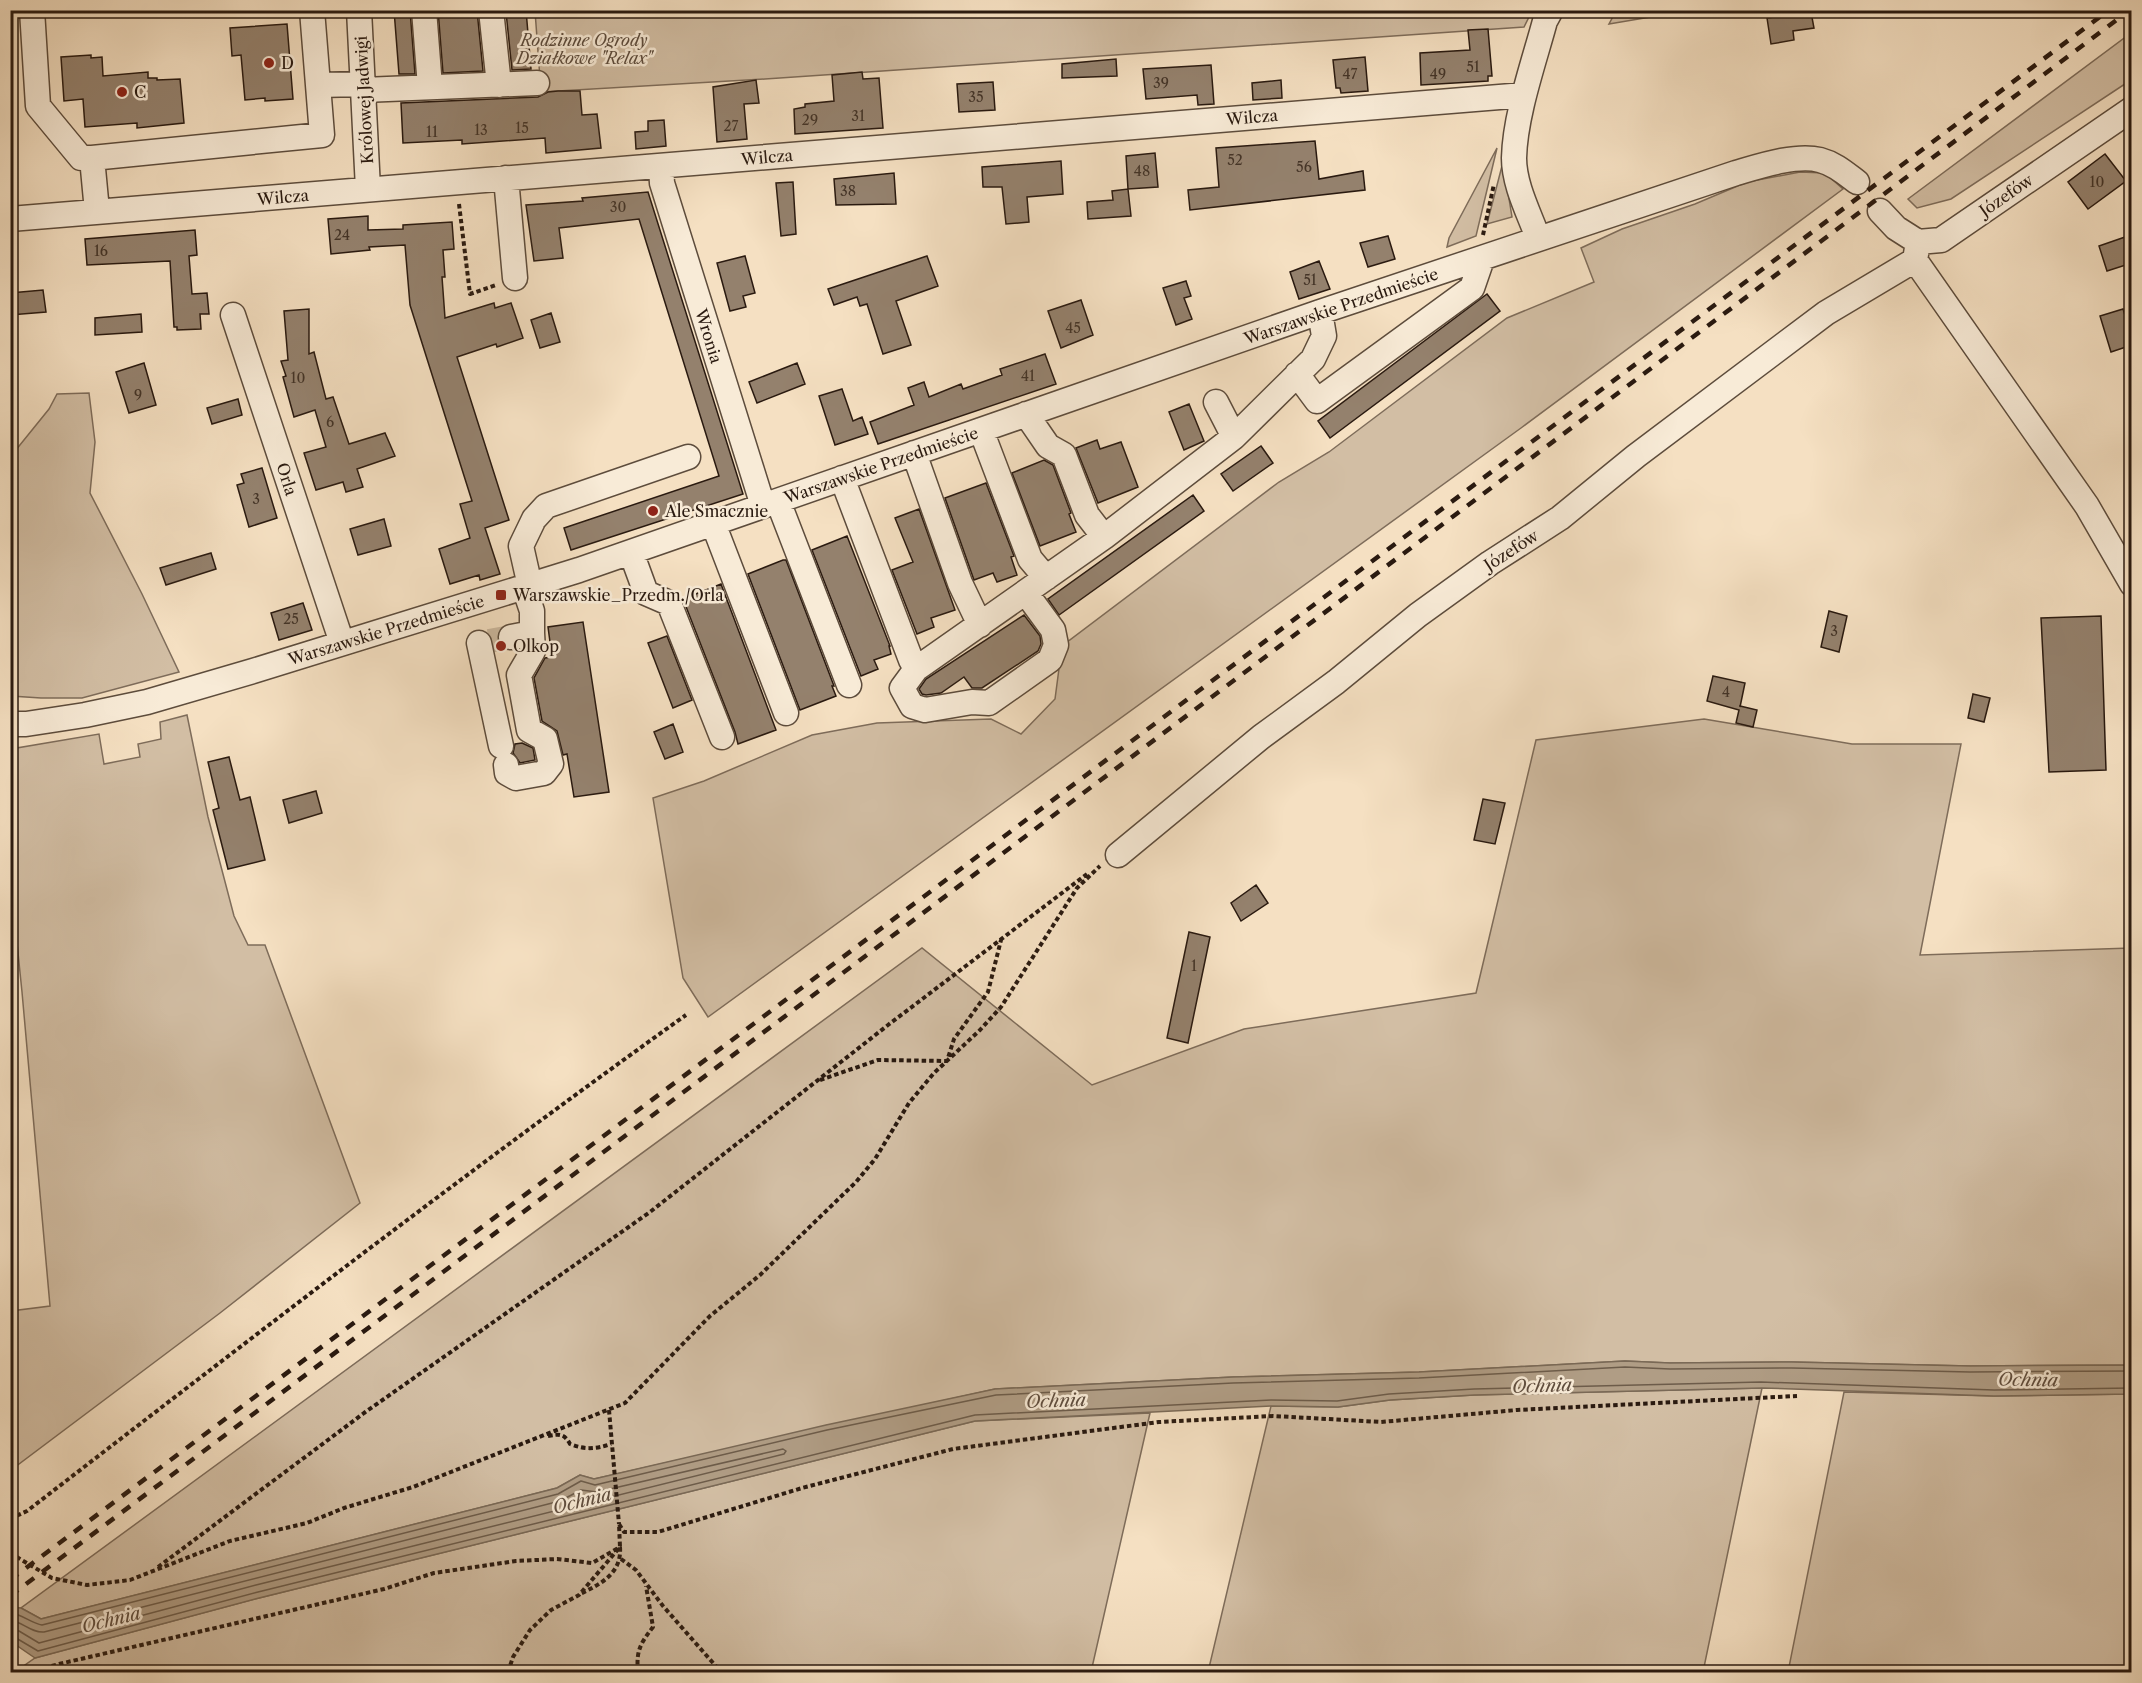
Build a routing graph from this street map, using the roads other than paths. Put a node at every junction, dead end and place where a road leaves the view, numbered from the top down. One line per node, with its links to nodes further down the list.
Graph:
1 (33, 10): 14 (street)
2 (312, 10): 8 (street)
3 (359, 10): 10 (street, Królowej Jadwigi)
4 (424, 10): 11 (street)
5 (491, 10): 9 (street)
6 (1551, 10): 12 (street)
7 (537, 83): 9 (street)
8 (318, 85): 10 (street); 14 (street)
9 (499, 85): 11 (street)
10 (363, 87): 11 (street); 18 (street, Królowej Jadwigi)
11 (430, 87)
12 (1524, 95): 15 (street, Wilcza); 22 (street)
13 (2132, 109): 23 (street, Józefów)
14 (92, 158): 21 (street)
15 (661, 166): 16 (street, Wilcza); 36 (street, Wronia)
16 (506, 178): 18 (street, Wilcza); 25 (street)
17 (1857, 182): 22 (street)
18 (369, 189): 21 (street, Wilcza)
19 (1880, 211): 23 (street)
20 (11, 212): 21 (street, Wilcza)
21 (97, 212)
22 (1538, 238): 24 (street, Warszawskie Przedmieście)
23 (1917, 251): 41 (street); 53 (street, Józefów)
24 (1482, 259): 26 (street, Warszawskie Przedmieście); 28 (street)
25 (515, 278)
26 (1320, 312): 28 (street); 30 (street, Warszawskie Przedmieście)
27 (233, 315): 47 (street, Orla)
28 (1297, 374): 32 (street)
29 (1216, 402): 32 (street)
30 (1026, 414): 31 (street, Warszawskie Przedmieście); 38 (street)
31 (981, 430): 33 (street, Warszawskie Przedmieście); 40 (street)
32 (1234, 437): 38 (street)
33 (914, 453): 35 (street, Warszawskie Przedmieście); 45 (street)
34 (688, 457): 42 (street)
35 (842, 478): 36 (street, Warszawskie Przedmieście); 48 (street)
36 (770, 503): 37 (street, Warszawskie Przedmieście); 49 (street, Wronia)
37 (713, 523): 39 (street, Warszawskie Przedmieście); 50 (street)
38 (1104, 537): 40 (street)
39 (631, 552): 42 (street, Warszawskie Przedmieście); 52 (street)
40 (1046, 578): 43 (street)
41 (2132, 584)
42 (527, 586): 44 (street, Warszawskie Przedmieście); 46 (street)
43 (1026, 593): 45 (street); 48 (street)
44 (468, 606): 46 (street); 47 (street, Warszawskie Przedmieście)
45 (980, 625): 48 (street)
46 (503, 638): 46 (street)
47 (342, 643): 51 (street, Warszawskie Przedmieście)
48 (916, 669)
49 (849, 685)
50 (786, 713)
51 (10, 724)
52 (722, 737)
53 (1118, 855)

